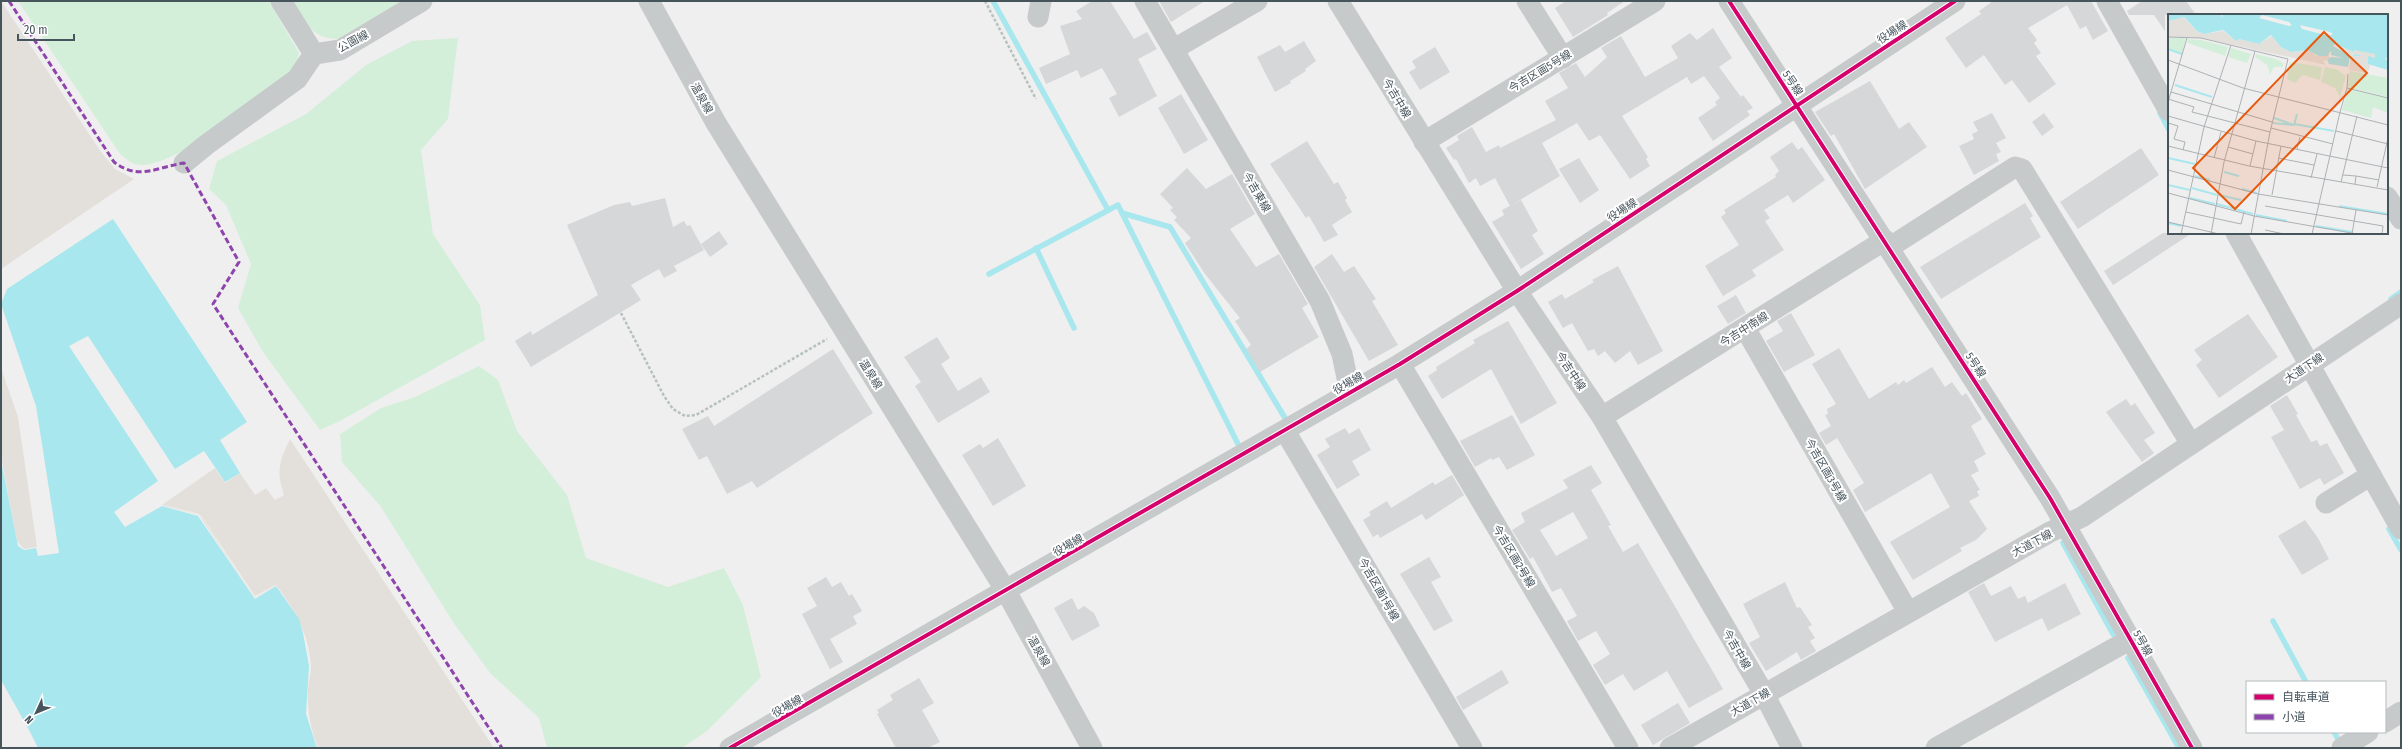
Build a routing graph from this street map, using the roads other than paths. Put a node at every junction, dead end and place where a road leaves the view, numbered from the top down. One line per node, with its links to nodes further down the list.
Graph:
1 (281, 1): 13 (street)
2 (422, 1): 13 (street, 公園線)
3 (649, 1): 37 (street, 温泉線)
4 (1145, 1): 12 (street, 今吉東線)
5 (1257, 1): 12 (street)
6 (1338, 1): 18 (street, 今吉中線)
7 (1527, 1): 14 (street)
8 (1656, 1): 14 (street, 今吉区画5号線)
9 (1729, 1): 16 (street, 5号線)
10 (1955, 1): 16 (street, 役場線)
11 (2107, 1): 15 (street)
12 (1174, 49): 29 (street, 今吉東線)
13 (314, 54): 19 (street)
14 (1562, 58): 18 (street, 今吉区画5号線)
15 (2162, 81): 17 (street)
16 (1797, 106): 23 (street, 5号線); 24 (street, 役場線)
17 (2168, 107)
18 (1424, 142): 24 (street, 今吉中線)
19 (184, 163)
20 (2388, 199): 21 (street)
21 (2401, 220)
22 (2237, 234): 28 (street)
23 (1888, 244): 26 (street, 今吉中南線); 32 (street, 今吉中南線); 35 (street, 5号線)
24 (1517, 290): 27 (street, 役場線); 30 (street, 今吉中線)
25 (2401, 304): 28 (street, 大道下線)
26 (1745, 328): 30 (street, 今吉中南線); 38 (street, 今吉区画3号線)
27 (1400, 364): 29 (street, 役場線); 47 (street, 今吉区画2号線)
28 (2309, 365): 32 (street, 大道下線); 33 (street)
29 (1350, 392): 31 (street, 役場線)
30 (1602, 417): 40 (street, 今吉中線)
31 (1285, 431): 37 (street, 役場線); 46 (street, 今吉区画1号線)
32 (2191, 444): 35 (street, 大道下線)
33 (2371, 475): 34 (street); 36 (street)
34 (2326, 503)
35 (2067, 525): 38 (street, 大道下線); 39 (street, 5号線)
36 (2401, 529)
37 (1006, 591): 44 (street, 役場線); 45 (street, 温泉線)
38 (1908, 612): 40 (street, 大道下線)
39 (2131, 639): 50 (street); 51 (street, 5号線)
40 (1764, 694): 48 (street, 大道下線); 49 (street, 今吉中線)
41 (2401, 712): 42 (street)
42 (2386, 721)
43 (2366, 733): 52 (street)
44 (730, 748)
45 (1092, 748)
46 (1472, 748)
47 (1628, 748)
48 (1670, 748)
49 (1792, 748)
50 (1936, 748)
51 (2192, 748)
52 (2342, 748)

